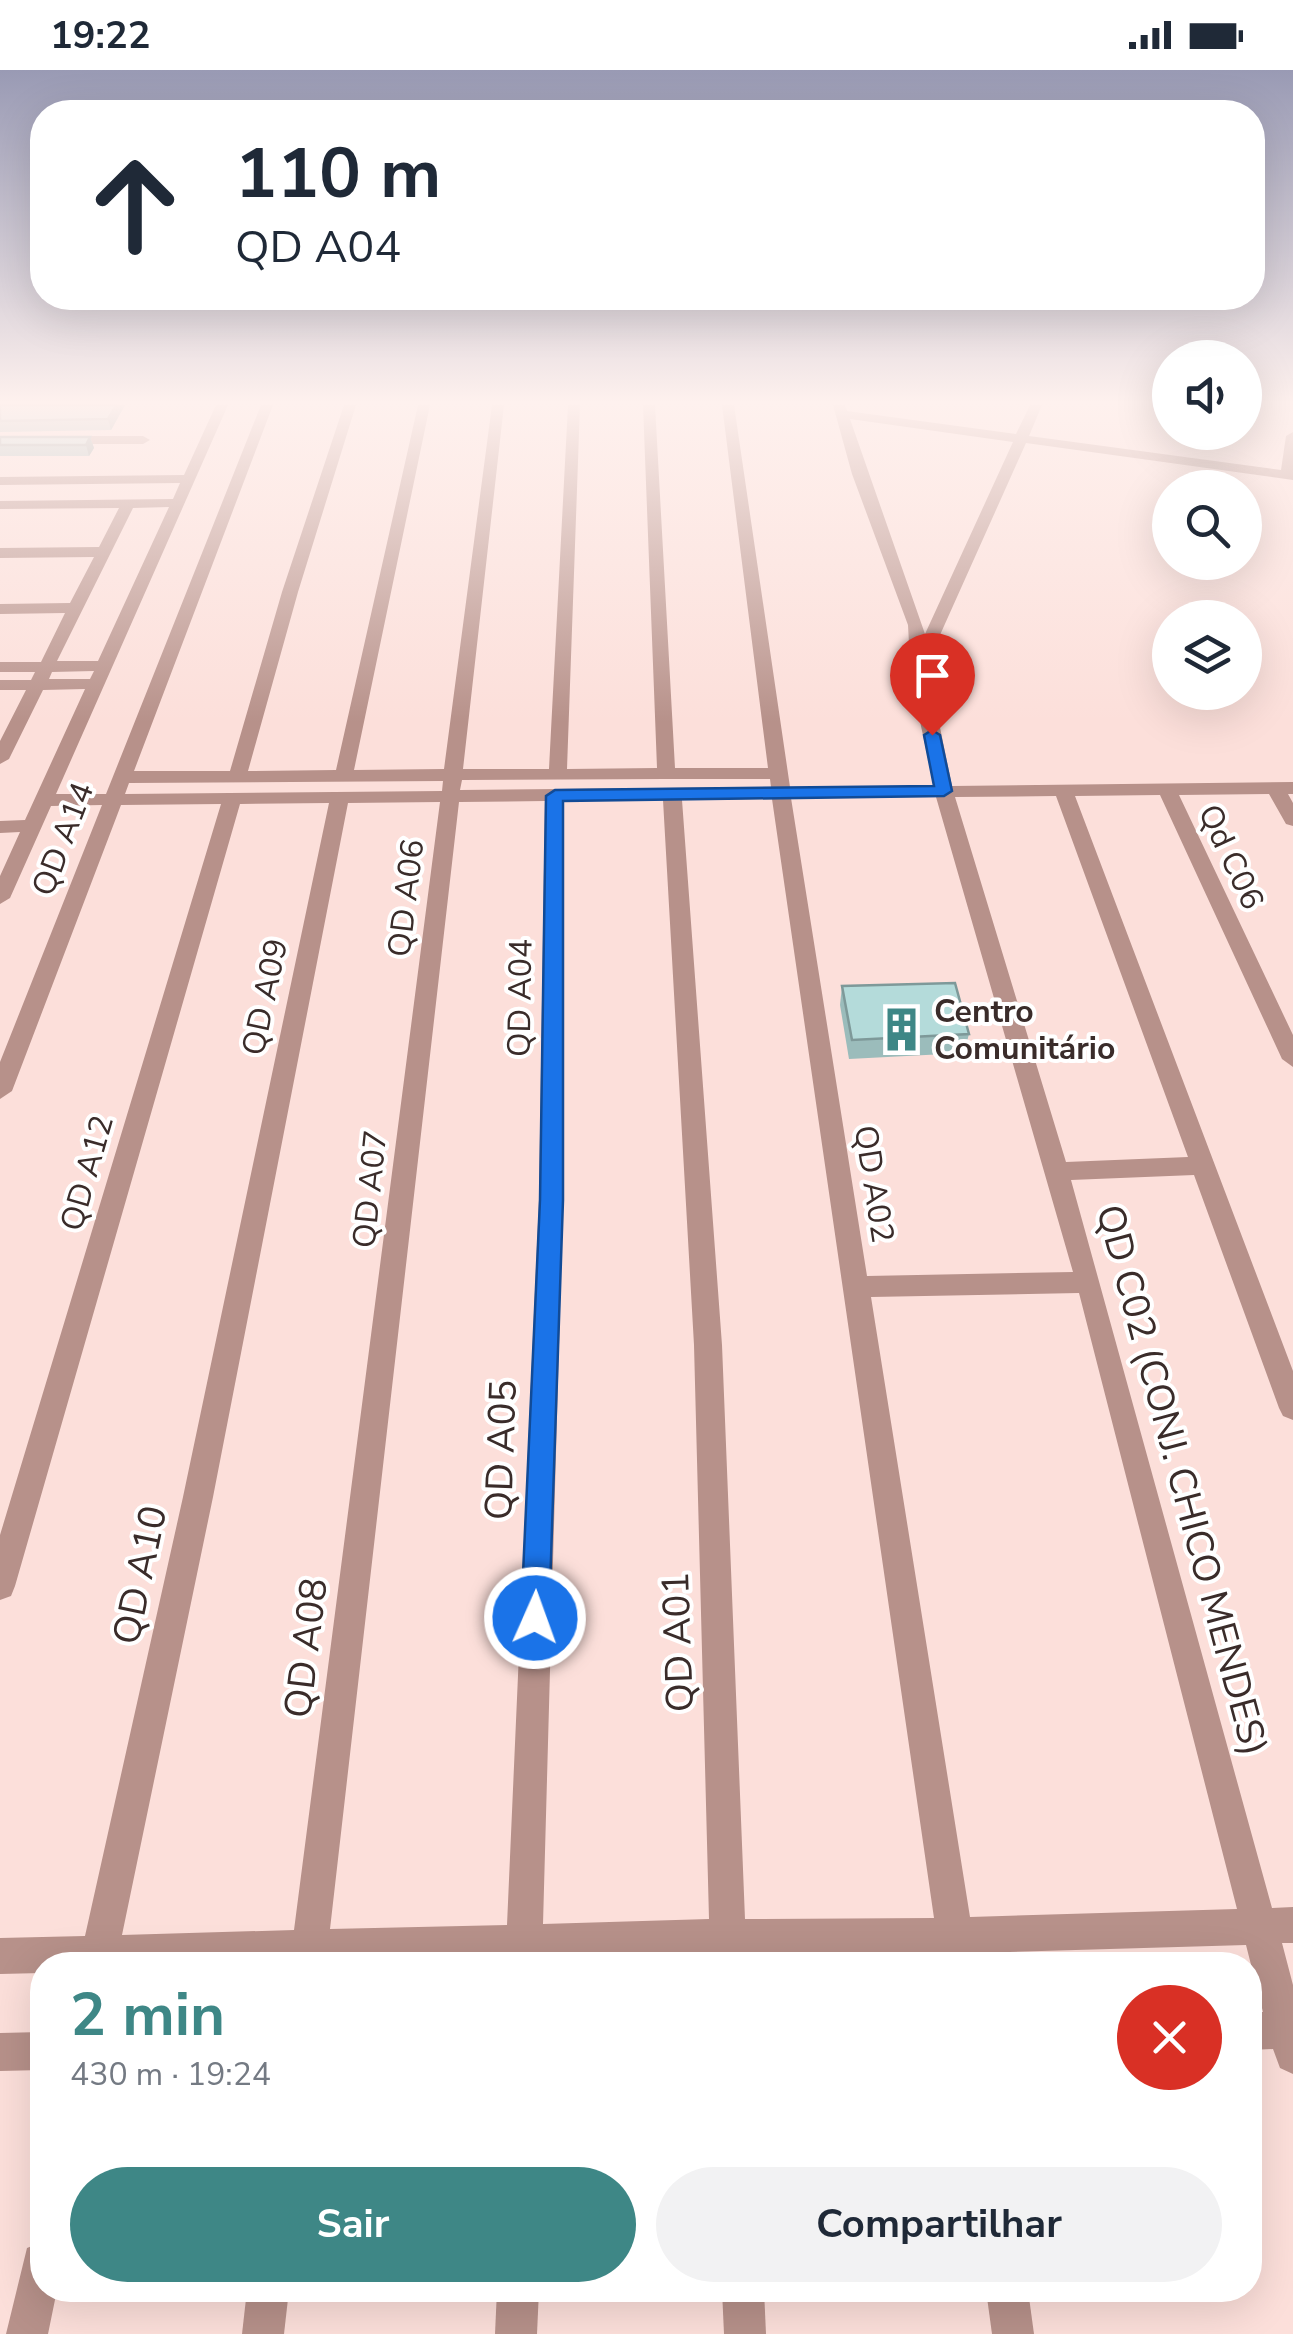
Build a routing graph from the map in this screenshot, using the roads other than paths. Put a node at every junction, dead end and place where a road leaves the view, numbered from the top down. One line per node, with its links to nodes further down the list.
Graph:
1 (124, 511): 12 (street)
2 (175, 511): 18 (street)
3 (226, 511): 26 (street, QD A14)
4 (317, 511): 25 (street)
5 (401, 511): 29 (street, QD A09)
6 (485, 511): 30 (street, QD A06)
7 (569, 511): 28 (street, QD A04)
8 (654, 511): 24 (street)
9 (742, 511): 27 (street, QD A02)
10 (873, 511): 16 (street, QD C02 (CONJ. CHICO MENDES))
11 (989, 511): 16 (street)
12 (102, 552): 13 (street); 14 (street)
13 (0, 553)
14 (74, 608): 15 (street); 17 (street)
15 (0, 609)
16 (920, 660): 34 (street, QD C02 (CONJ. CHICO MENDES))
17 (46, 666): 18 (street); 19 (street); 22 (street)
18 (104, 666): 20 (street)
19 (0, 667)
20 (95, 684): 22 (street); 36 (street)
21 (0, 685): 22 (street)
22 (36, 685): 23 (street)
23 (1, 754)
24 (666, 774): 27 (street); 28 (street)
25 (238, 775): 26 (street); 29 (street)
26 (121, 777): 37 (street, QD A14)
27 (780, 784): 34 (street); 35 (street); 51 (street, QD A02)
28 (557, 785): 30 (street); 35 (street); 48 (street, QD A04)
29 (342, 786): 30 (street); 38 (street); 49 (street, QD A09)
30 (450, 786): 43 (street, QD A06)
31 (1166, 788): 32 (street); 33 (street); 44 (street, Qd C06)
32 (1284, 788): 39 (street)
33 (1063, 790): 34 (street); 46 (street)
34 (944, 791): 47 (street, QD C02 (CONJ. CHICO MENDES))
35 (672, 795): 56 (street, QD A01)
36 (44, 800): 37 (street); 40 (street)
37 (114, 800): 38 (street); 45 (street, QD A14)
38 (232, 800): 54 (street, QD A12)
39 (1293, 820)
40 (32, 826): 41 (street); 42 (street)
41 (0, 827)
42 (0, 898)
43 (421, 1028): 52 (street, QD A07)
44 (1293, 1059)
45 (0, 1091)
46 (1202, 1166): 47 (street); 53 (street)
47 (1058, 1171): 50 (street, QD C02 (CONJ. CHICO MENDES))
48 (551, 1200): 57 (street, QD A05)
49 (255, 1210): 60 (street, QD A10)
50 (1090, 1282): 51 (street); 55 (street, QD C02 (CONJ. CHICO MENDES))
51 (858, 1287): 59 (street, QD A02)
52 (384, 1356): 58 (street, QD A08)
53 (1293, 1408)
54 (0, 1586)
55 (1276, 1925): 59 (street); 66 (street, QD C02 (CONJ. CHICO MENDES))
56 (728, 1937): 57 (street); 59 (street)
57 (524, 1944): 63 (street)
58 (310, 1949): 61 (street); 62 (street)
59 (957, 1950)
60 (99, 1952)
61 (219, 1952)
62 (378, 1952)
63 (443, 1952)
64 (0, 1956): 65 (street)
65 (30, 1956)
66 (1281, 2037)
67 (30, 2051): 68 (street)
68 (0, 2052)
69 (34, 2302): 74 (street)
70 (267, 2302): 75 (street)
71 (517, 2302): 76 (street)
72 (743, 2302): 77 (street)
73 (1008, 2302): 78 (street)
74 (27, 2334)
75 (263, 2334)
76 (516, 2334)
77 (745, 2334)
78 (1014, 2334)

